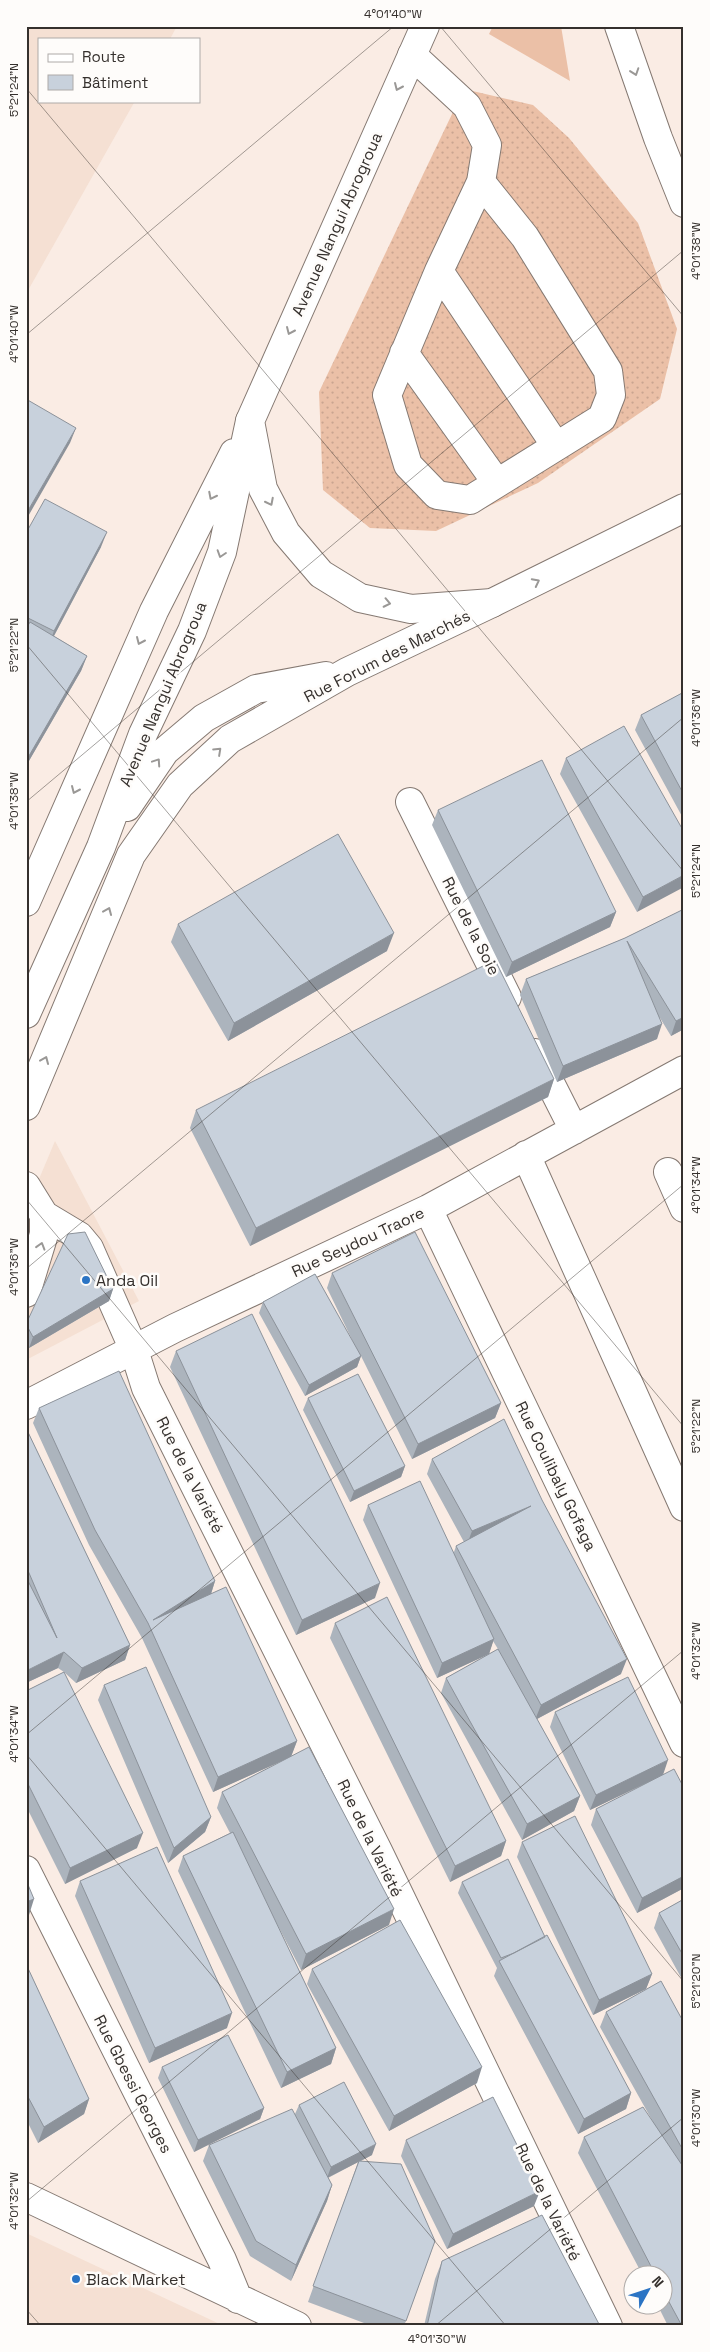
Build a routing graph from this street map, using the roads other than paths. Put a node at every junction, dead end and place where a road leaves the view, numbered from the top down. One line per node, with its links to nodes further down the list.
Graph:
1 (425, 26): 3 (street, Avenue Nangui Abrogroua)
2 (620, 26): 5 (street, one-way to 5)
3 (412, 55): 4 (street); 8 (street, Avenue Nangui Abrogroua, one-way to 8)
4 (481, 182): 6 (street); 9 (street)
5 (684, 203)
6 (439, 271): 7 (street); 9 (street)
7 (404, 353): 10 (street); 10 (street)
8 (250, 421): 12 (street, one-way to 12); 15 (street, Avenue Nangui Abrogroua, one-way to 15); 16 (street, Avenue Nangui Abrogroua, one-way to 16)
9 (556, 446): 10 (street)
10 (497, 483)
11 (684, 508): 12 (street, Rue Forum des Marchés, one-way to 11)
12 (492, 603): 13 (street, Rue Forum des Marchés)
13 (347, 672): 15 (street, one-way to 13); 19 (street, Rue Forum des Marchés, one-way to 13)
14 (410, 802): 20 (street, Rue de la Soie)
15 (101, 847): 17 (street, Avenue Nangui Abrogroua)
16 (26, 902)
17 (26, 1014)
18 (684, 1070): 20 (street, Rue Seydou Traore)
19 (26, 1106)
20 (574, 1130): 21 (street, Rue Seydou Traore)
21 (526, 1156): 25 (street, Rue Seydou Traore); 30 (street)
22 (668, 1172): 24 (street)
23 (26, 1186): 26 (street)
24 (684, 1208)
25 (428, 1209): 28 (street, Rue Seydou Traore); 31 (street, Rue Coulibaly Gofaga)
26 (44, 1215): 27 (street, one-way to 26); 28 (street, Rue de la Variété)
27 (26, 1293)
28 (134, 1350): 29 (street, Rue Seydou Traore); 36 (street, Rue de la Variété)
29 (26, 1405)
30 (684, 1507)
31 (684, 1743)
32 (26, 1870): 34 (street, Rue Gbessi Georges)
33 (26, 2197): 34 (street)
34 (238, 2299): 35 (street)
35 (297, 2326)
36 (608, 2326)

